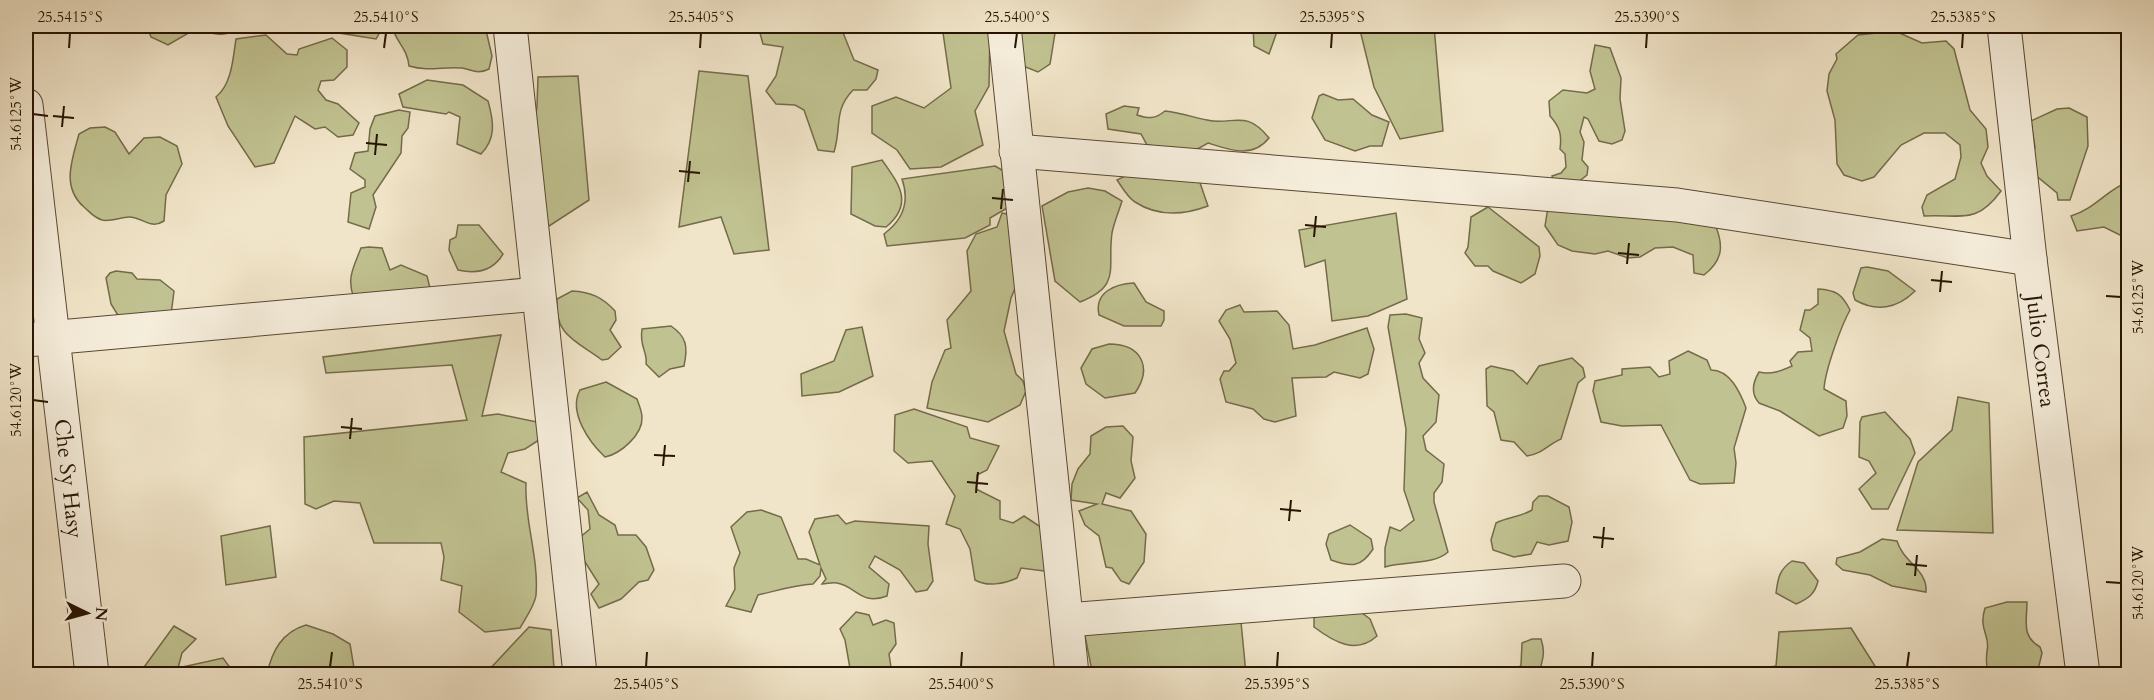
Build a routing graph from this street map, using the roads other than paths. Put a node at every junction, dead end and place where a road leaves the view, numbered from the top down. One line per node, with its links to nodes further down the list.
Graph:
1 (510, 26): 7 (street)
2 (1004, 26): 5 (street)
3 (2004, 26): 6 (street, Julio Correa)
4 (26, 105): 8 (street, Che Sy Hasy)
5 (1016, 151): 6 (street); 10 (street)
6 (2030, 259): 14 (street, Julio Correa)
7 (538, 294): 8 (street); 12 (street)
8 (39, 338): 11 (street, Che Sy Hasy)
9 (1564, 581): 10 (street)
10 (1068, 620): 13 (street)
11 (92, 675)
12 (580, 675)
13 (1072, 675)
14 (2083, 675)

